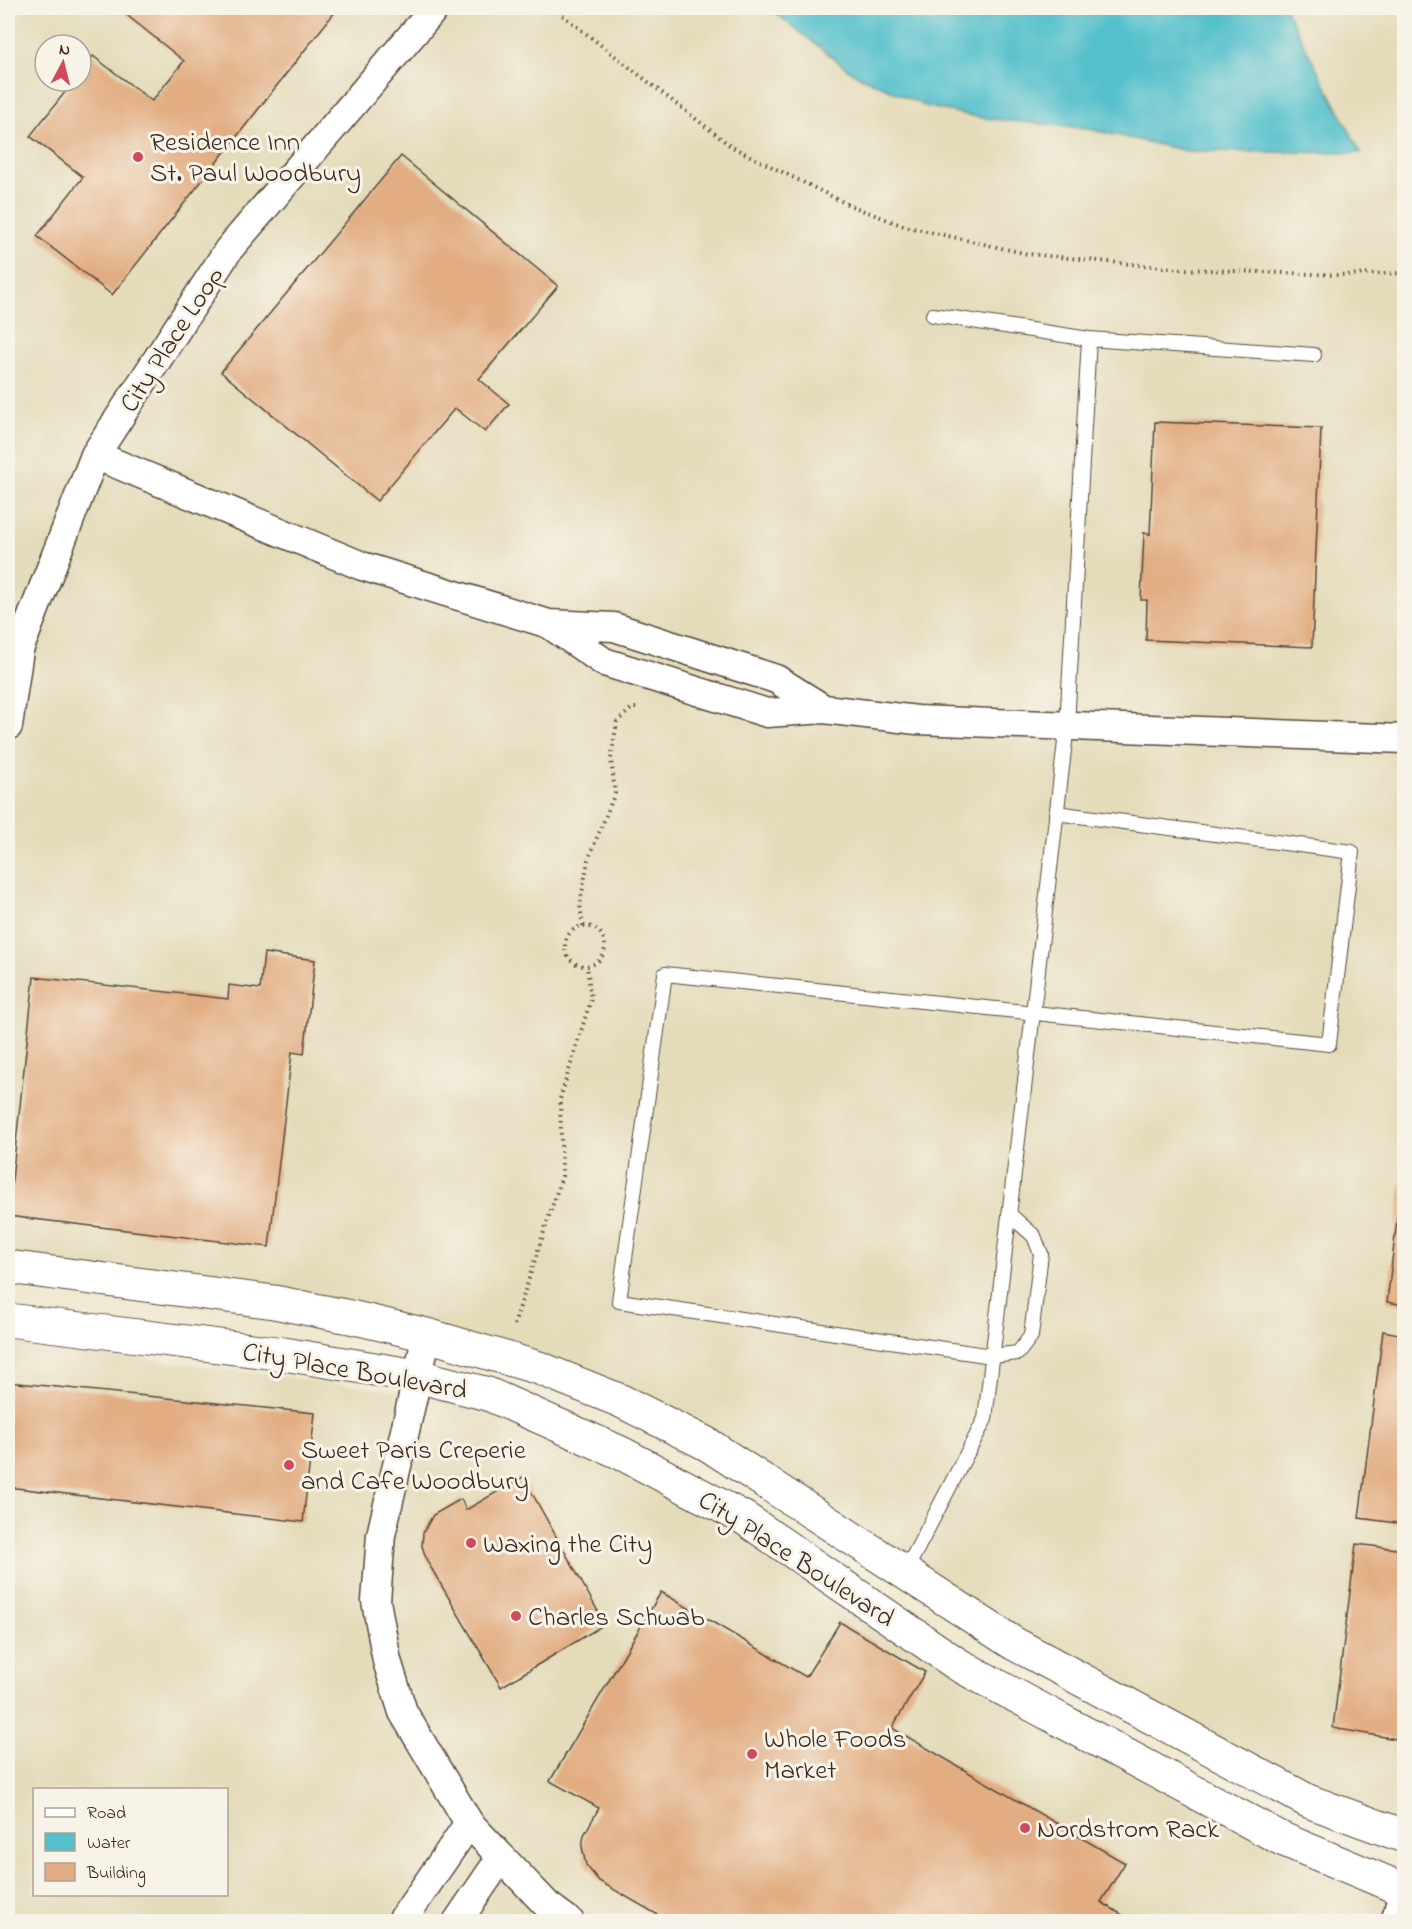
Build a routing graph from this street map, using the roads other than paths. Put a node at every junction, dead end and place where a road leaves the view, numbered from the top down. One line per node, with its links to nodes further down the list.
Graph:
1 (435, 8): 5 (street, City Place Loop)
2 (933, 315): 3 (lane)
3 (1089, 339): 4 (lane); 8 (lane)
4 (1314, 355)
5 (95, 455): 6 (street); 9 (street, City Place Loop)
6 (549, 624): 7 (street); 7 (street)
7 (824, 709): 8 (street)
8 (1067, 725): 10 (street); 11 (lane)
9 (8, 726)
10 (1404, 740)
11 (1056, 813): 12 (lane); 12 (lane)
12 (1033, 1013): 13 (lane); 17 (lane)
13 (1009, 1214): 17 (lane); 17 (lane)
14 (8, 1267): 16 (street, City Place Boulevard)
15 (8, 1320): 18 (street, City Place Boulevard)
16 (428, 1335): 18 (street); 19 (street, City Place Boulevard)
17 (992, 1356): 19 (lane)
18 (417, 1376): 20 (street); 23 (street, City Place Boulevard)
19 (904, 1575): 21 (street, City Place Boulevard)
20 (469, 1823): 22 (street); 24 (street)
21 (1404, 1836)
22 (500, 1859): 25 (street); 26 (street)
23 (1404, 1890): 27 (street)
24 (401, 1922)
25 (457, 1922)
26 (570, 1922)
27 (1395, 1922)

